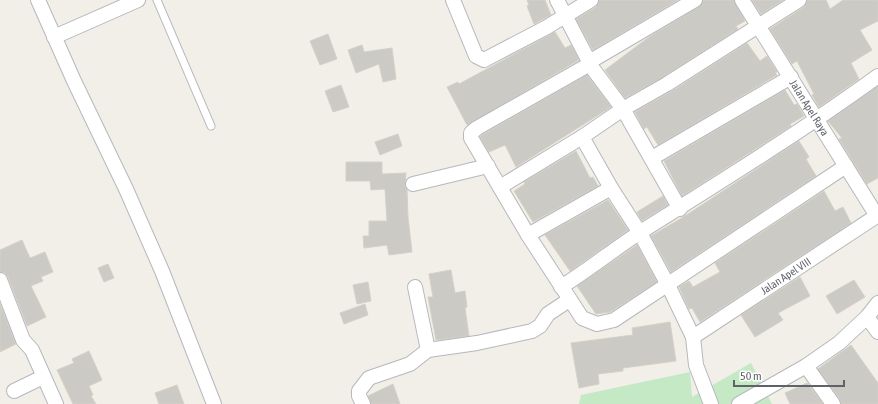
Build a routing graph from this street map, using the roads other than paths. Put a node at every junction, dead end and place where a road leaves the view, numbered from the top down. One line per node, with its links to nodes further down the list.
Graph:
1 (38, 0): 12 (street)
2 (138, 0): 12 (street)
3 (157, 0): 18 (lane)
4 (453, 0): 10 (street)
5 (557, 0): 10 (street)
6 (592, 0): 10 (street)
7 (695, 0): 13 (street)
8 (742, 0): 11 (street, Jalan Apel Raya)
9 (799, 0): 11 (street)
10 (564, 16): 13 (street)
11 (759, 26): 15 (street, Jalan Apel Raya); 16 (street)
12 (54, 37): 44 (street)
13 (590, 63): 16 (street); 21 (street)
14 (878, 76): 17 (street)
15 (791, 77): 17 (street, Jalan Apel Raya); 20 (street)
16 (623, 109): 19 (street); 20 (street)
17 (818, 120): 22 (street, Jalan Apel Raya); 26 (street)
18 (211, 126)
19 (582, 137): 24 (street); 25 (street)
20 (652, 158): 26 (street)
21 (488, 166): 23 (street); 24 (street)
22 (846, 166): 27 (street, Jalan Apel Raya); 31 (street)
23 (413, 184)
24 (500, 187): 29 (street)
25 (611, 188): 28 (street); 29 (street)
26 (680, 209): 28 (street)
27 (877, 216): 38 (street, Jalan Apel VIII)
28 (640, 233): 31 (street); 33 (street)
29 (528, 234): 33 (street)
30 (0, 280): 41 (street)
31 (668, 286): 34 (street); 38 (street)
32 (415, 287): 39 (street)
33 (561, 287): 34 (street)
34 (569, 300): 39 (street)
35 (878, 303): 36 (street)
36 (867, 317): 37 (street); 40 (street)
37 (878, 332)
38 (693, 337): 46 (street)
39 (428, 350): 45 (street)
40 (806, 366): 47 (street); 48 (street)
41 (43, 377): 42 (street); 43 (street)
42 (14, 391)
43 (56, 404)
44 (214, 404)
45 (363, 404)
46 (711, 404)
47 (738, 404)
48 (833, 404)

